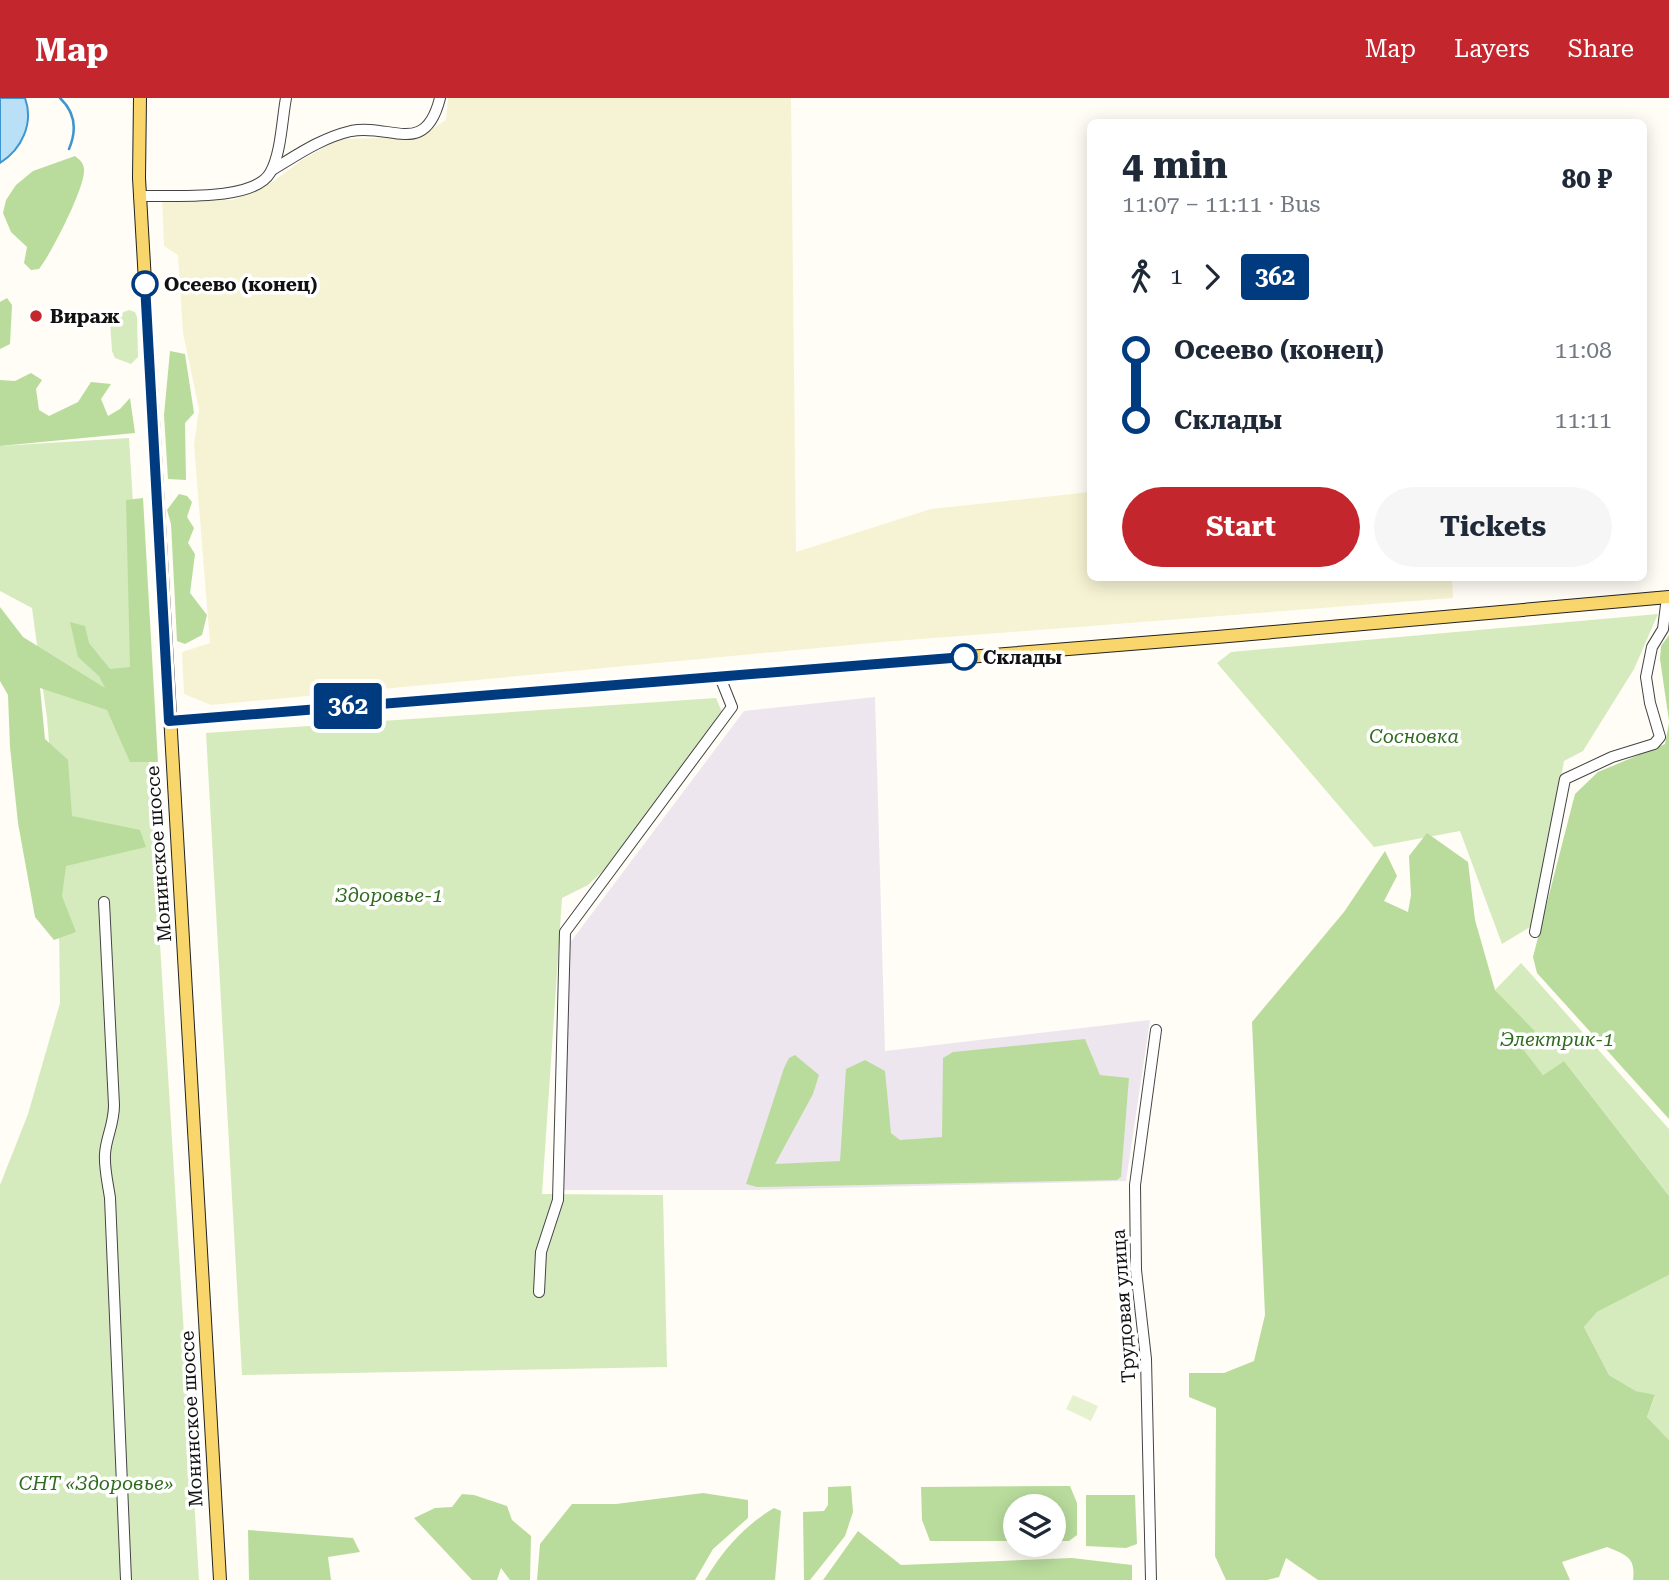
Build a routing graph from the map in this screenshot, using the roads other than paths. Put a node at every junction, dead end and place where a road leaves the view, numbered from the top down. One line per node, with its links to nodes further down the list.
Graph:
1 (141, 98): 5 (main road, Монинское шоссе)
2 (286, 98): 4 (street)
3 (440, 98): 4 (street)
4 (272, 170): 5 (street)
5 (139, 196): 8 (main road, Монинское шоссе)
6 (1668, 597): 7 (main road); 10 (street)
7 (720, 677): 8 (main road); 12 (street)
8 (169, 721): 14 (main road, Монинское шоссе)
9 (104, 902): 13 (street)
10 (1535, 932)
11 (1156, 1030): 15 (street, Трудовая улица)
12 (539, 1292)
13 (126, 1580)
14 (220, 1580)
15 (1151, 1580)

